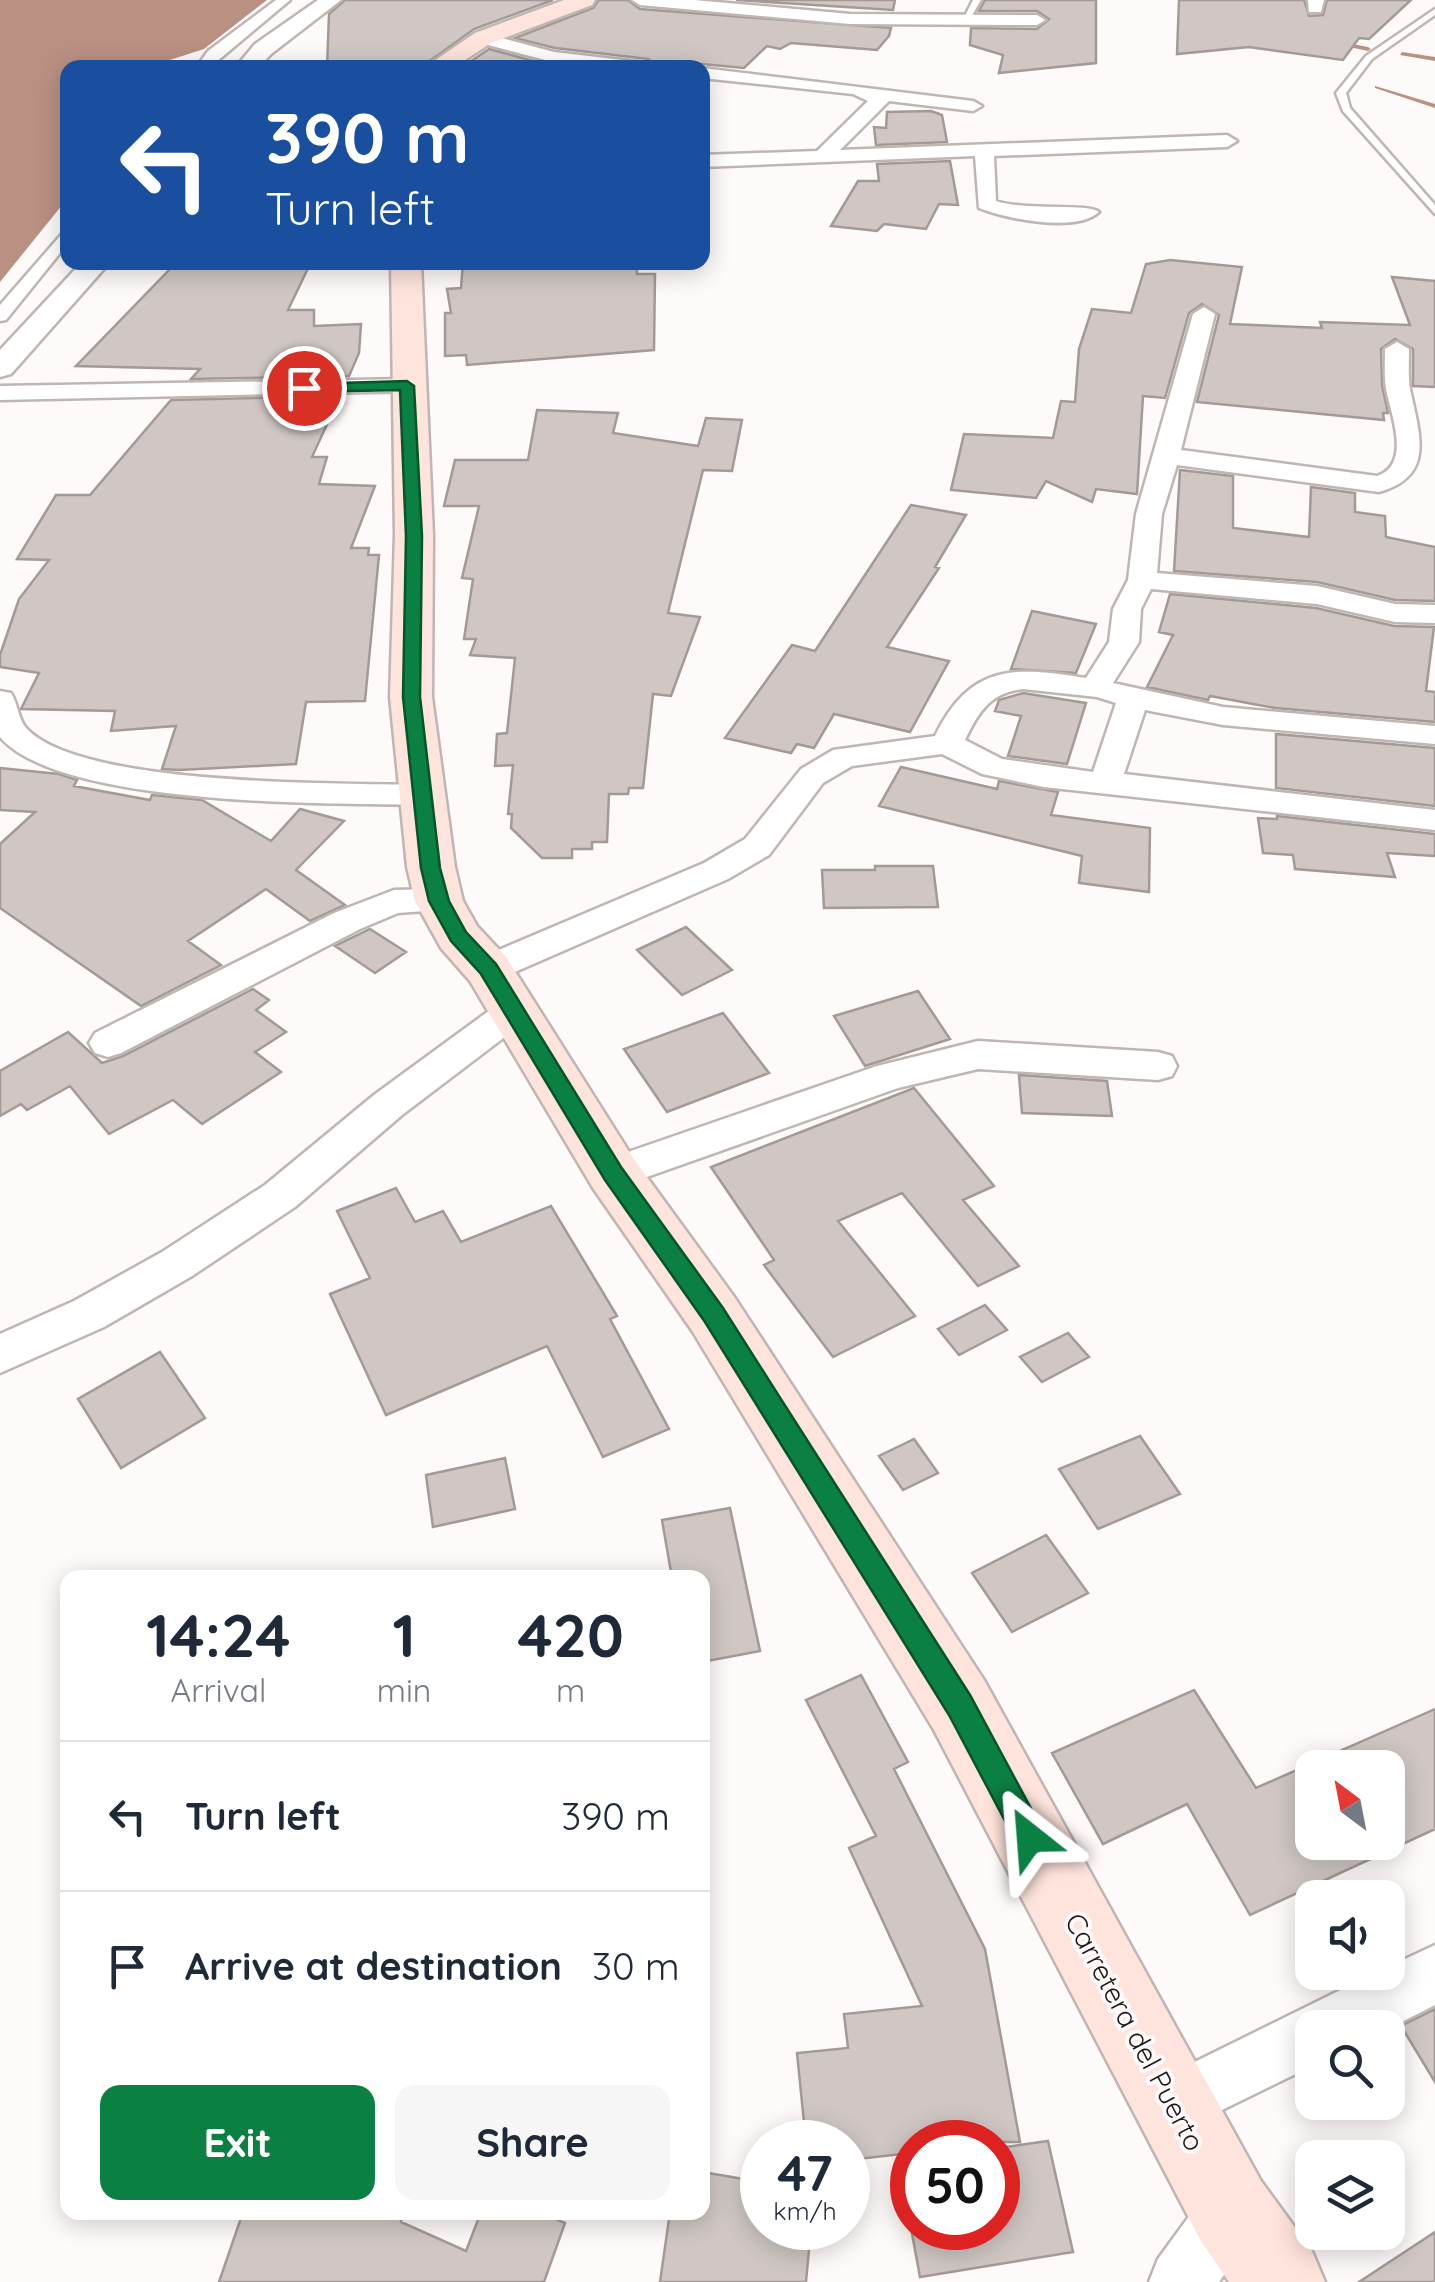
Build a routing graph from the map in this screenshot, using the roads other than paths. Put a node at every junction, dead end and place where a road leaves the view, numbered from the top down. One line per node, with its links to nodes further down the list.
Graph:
1 (284, 0): 10 (street)
2 (330, 0): 11 (street)
3 (584, 0): 9 (main road)
4 (640, 0): 7 (street)
5 (977, 0): 7 (lane)
6 (1435, 11): 21 (lane)
7 (965, 20): 8 (street)
8 (1037, 20)
9 (483, 38): 12 (main road); 13 (street)
10 (208, 60)
11 (253, 60)
12 (449, 60)
13 (579, 60)
14 (710, 74): 15 (street)
15 (870, 93): 16 (street); 19 (street)
16 (972, 106)
17 (1227, 141): 18 (street)
18 (984, 150): 19 (street); 22 (street)
19 (822, 156): 20 (street)
20 (710, 161)
21 (1435, 211)
22 (1089, 212)
23 (60, 242): 27 (street)
24 (90, 270): 29 (street)
25 (406, 270): 30 (main road, Carretera del Puerto)
26 (1204, 314): 32 (street)
27 (0, 316)
28 (1397, 349): 32 (street)
29 (0, 368)
30 (407, 386): 31 (street); 41 (main road, Carretera del Puerto)
31 (0, 393)
32 (1168, 456): 33 (street)
33 (1142, 580): 34 (street); 35 (street)
34 (1435, 614)
35 (1094, 688): 36 (street); 39 (street)
36 (1134, 698): 38 (street); 40 (street)
37 (0, 700): 41 (street)
38 (1435, 735)
39 (947, 744): 40 (street); 44 (street)
40 (1106, 781): 42 (street)
41 (422, 795): 43 (main road, Carretera del Puerto)
42 (1435, 820)
43 (439, 901): 44 (main road, Carretera del Puerto); 45 (street)
44 (501, 990): 47 (main road, Carretera del Puerto); 48 (street)
45 (108, 1043)
46 (1158, 1066): 47 (street)
47 (613, 1173): 52 (main road, Carretera del Puerto)
48 (0, 1354)
49 (1435, 1974): 50 (street)
50 (1363, 2010)
51 (1295, 2043): 52 (street)
52 (1173, 2104): 53 (main road, Carretera del Puerto)
53 (1231, 2211): 54 (street); 55 (main road, Carretera del Puerto)
54 (1181, 2282)
55 (1282, 2282)

